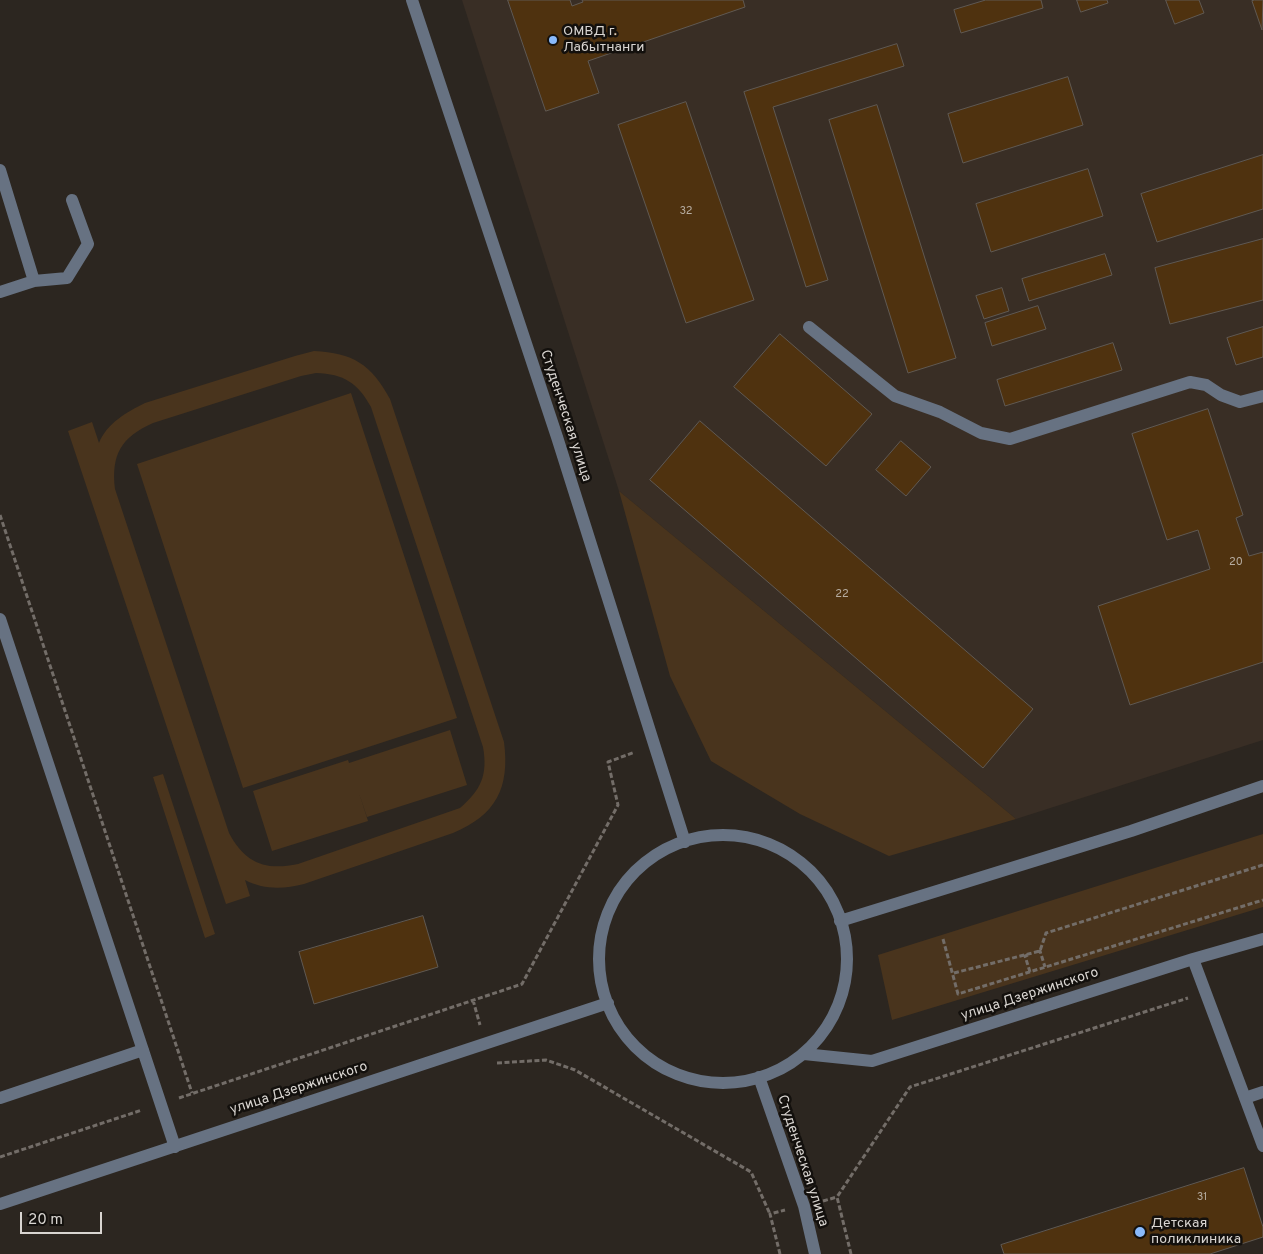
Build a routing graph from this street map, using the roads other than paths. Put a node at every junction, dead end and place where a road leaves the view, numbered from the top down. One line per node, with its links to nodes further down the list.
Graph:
1 (412, 0): 10 (street, Студенческая улица)
2 (0, 170): 4 (street)
3 (72, 200): 4 (street)
4 (34, 281): 5 (street)
5 (0, 292)
6 (809, 327): 7 (street)
7 (1263, 396)
8 (0, 619): 15 (street)
9 (1263, 786): 11 (street)
10 (685, 842): 11 (street); 14 (street)
11 (840, 921): 16 (street)
12 (1263, 939): 13 (street, улица Дзержинского)
13 (1193, 959): 16 (street, улица Дзержинского); 20 (street)
14 (608, 1003): 17 (street); 22 (street, улица Дзержинского)
15 (143, 1050): 19 (street); 22 (street)
16 (804, 1054): 17 (street)
17 (759, 1077): 24 (street, Студенческая улица)
18 (1263, 1092): 20 (street)
19 (0, 1098)
20 (1245, 1098): 21 (street)
21 (1263, 1146)
22 (175, 1147): 23 (street, улица Дзержинского)
23 (0, 1204)
24 (815, 1254)

